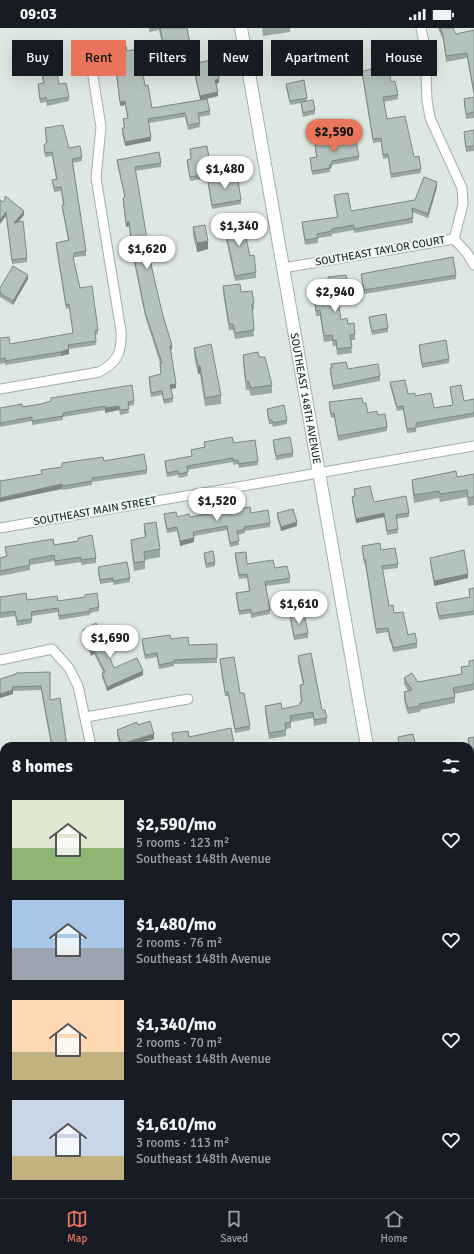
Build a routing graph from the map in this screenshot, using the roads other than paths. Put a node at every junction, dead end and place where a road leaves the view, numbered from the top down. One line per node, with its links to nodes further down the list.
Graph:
1 (241, 28): 6 (main road, SOUTHEAST 148TH AVENUE)
2 (422, 28): 4 (street)
3 (93, 76): 7 (street)
4 (454, 239): 5 (street); 6 (street, SOUTHEAST TAYLOR COURT)
5 (474, 265)
6 (283, 268): 9 (main road, SOUTHEAST 148TH AVENUE)
7 (0, 389)
8 (474, 446): 9 (street, SOUTHEAST MAIN STREET)
9 (319, 473): 10 (street, SOUTHEAST MAIN STREET); 15 (main road, SOUTHEAST 148TH AVENUE)
10 (0, 528)
11 (0, 660): 13 (street)
12 (188, 699): 13 (street)
13 (86, 717): 14 (street)
14 (90, 742)
15 (366, 742)

